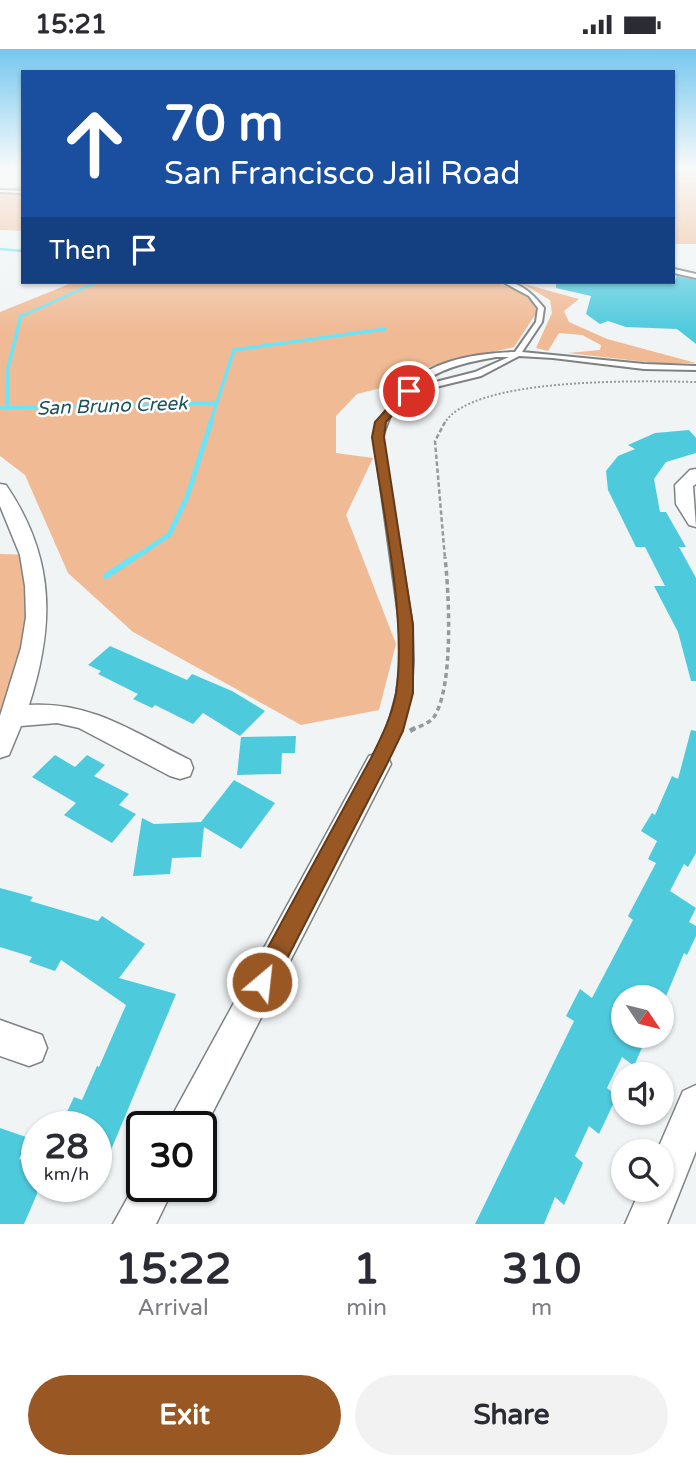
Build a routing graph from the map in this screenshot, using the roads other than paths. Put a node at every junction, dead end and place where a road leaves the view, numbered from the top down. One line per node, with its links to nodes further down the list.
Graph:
1 (675, 271): 2 (lane)
2 (696, 276)
3 (510, 284): 4 (lane)
4 (520, 352): 5 (lane); 6 (lane); 6 (lane)
5 (696, 368)
6 (409, 391): 12 (lane)
7 (696, 474): 9 (street)
8 (0, 489): 10 (street)
9 (696, 521)
10 (13, 716): 11 (street); 13 (street)
11 (0, 747)
12 (378, 764): 15 (street)
13 (180, 768)
14 (696, 1104): 16 (street)
15 (194, 1111)
16 (674, 1157)
17 (146, 1202): 19 (street)
18 (655, 1202): 20 (street)
19 (134, 1224)
20 (646, 1224)

